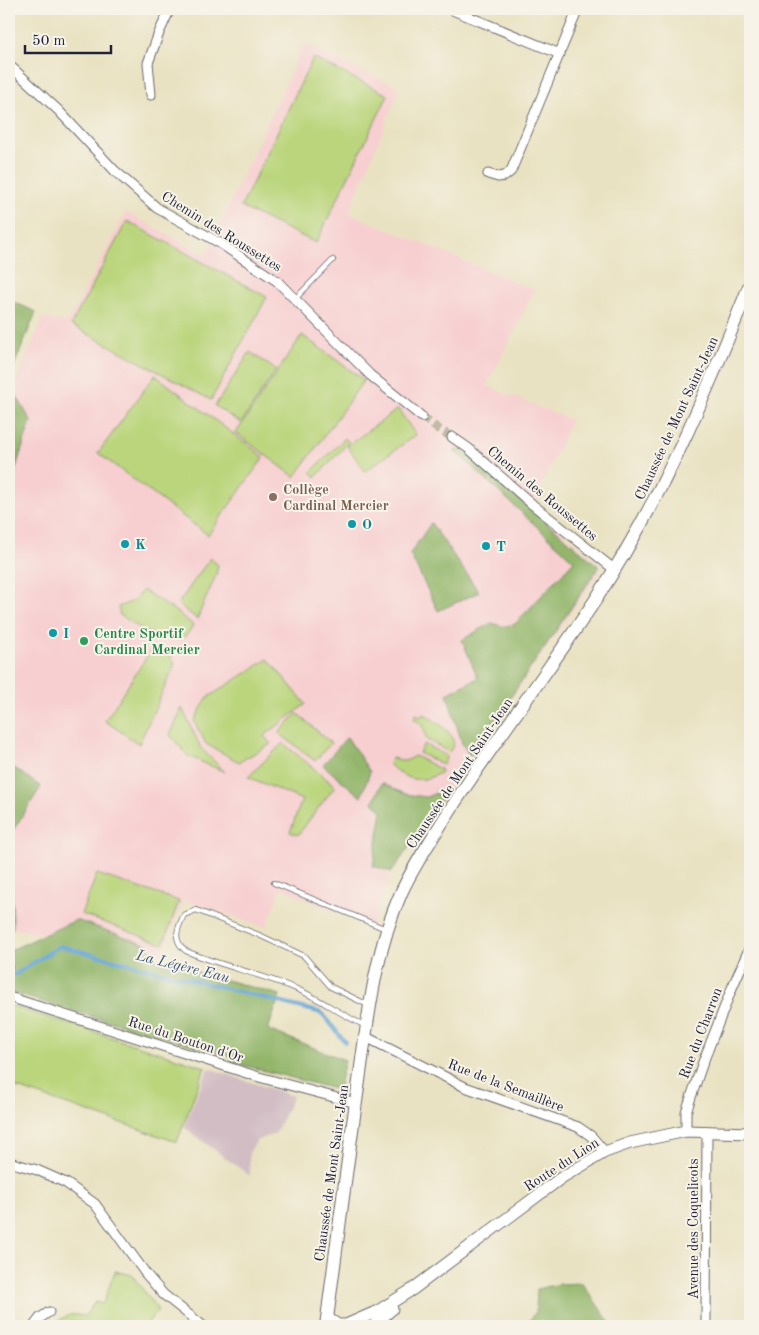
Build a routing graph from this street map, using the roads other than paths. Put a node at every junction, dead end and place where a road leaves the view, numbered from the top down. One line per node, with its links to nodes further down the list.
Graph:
1 (170, 9): 6 (street)
2 (450, 9): 4 (street)
3 (578, 9): 4 (street)
4 (560, 54): 7 (street)
5 (9, 65): 10 (street, Chemin des Roussettes)
6 (151, 95)
7 (488, 174)
8 (333, 260): 10 (lane)
9 (750, 284): 13 (main road, Chaussée de Mont Saint-Jean)
10 (295, 299): 11 (street, Chemin des Roussettes)
11 (422, 417)
12 (452, 438): 13 (street, Chemin des Roussettes)
13 (615, 570): 15 (main road, Chaussée de Mont Saint-Jean)
14 (274, 883): 15 (lane)
15 (388, 930): 18 (main road, Chaussée de Mont Saint-Jean)
16 (750, 947): 21 (street, Rue du Charron)
17 (9, 998): 20 (street, Rue du Bouton d'Or)
18 (370, 1006): 19 (main road, Chaussée de Mont Saint-Jean); 19 (lane)
19 (367, 1032): 20 (main road, Chaussée de Mont Saint-Jean); 24 (street, Rue de la Semaillère)
20 (356, 1103): 28 (main road, Chaussée de Mont Saint-Jean)
21 (686, 1131): 22 (street, Route du Lion); 24 (street, Route du Lion)
22 (707, 1131): 23 (street, Route du Lion); 32 (street, Avenue des Coquelicots)
23 (750, 1133)
24 (605, 1152): 26 (street, Route du Lion)
25 (9, 1162): 30 (street)
26 (413, 1289): 28 (street, Route du Lion); 31 (street, Route du Lion)
27 (49, 1312): 29 (street)
28 (327, 1322)
29 (34, 1326)
30 (203, 1326)
31 (373, 1326)
32 (706, 1326)

